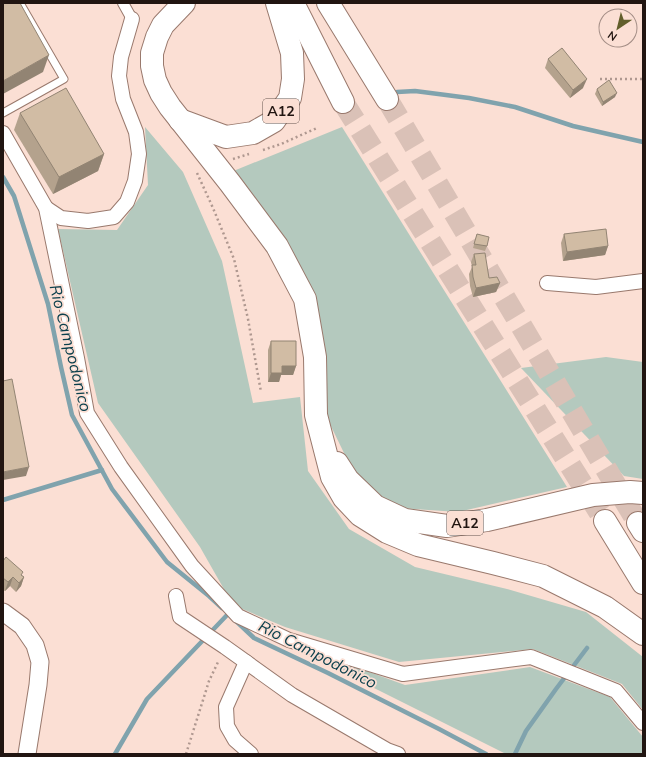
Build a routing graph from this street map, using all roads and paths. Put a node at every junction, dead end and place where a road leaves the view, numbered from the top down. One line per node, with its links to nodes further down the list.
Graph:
1 (20, 3): 12 (lane)
2 (123, 3): 7 (street)
3 (184, 3): 13 (highway, A12)
4 (277, 3): 13 (highway, A12)
5 (293, 3): 11 (highway)
6 (328, 3): 10 (highway)
7 (132, 19): 20 (street)
8 (600, 79): 9 (path)
9 (643, 79)
10 (387, 99)
11 (343, 102)
12 (3, 113)
13 (180, 120): 24 (highway, A12)
14 (317, 128): 16 (path)
15 (3, 133): 20 (street)
16 (260, 151)
17 (252, 153): 18 (path)
18 (230, 159)
19 (196, 171): 23 (path)
20 (46, 208): 33 (street)
21 (643, 281): 22 (street)
22 (547, 283)
23 (261, 392)
24 (322, 438): 25 (highway, A12); 30 (highway, A12)
25 (643, 493)
26 (605, 521): 27 (highway)
27 (643, 583)
28 (176, 596): 31 (street)
29 (3, 612): 34 (street)
30 (643, 634)
31 (225, 647): 32 (street); 35 (path)
32 (246, 662): 36 (street); 37 (street)
33 (643, 723)
34 (27, 754)
35 (186, 754)
36 (251, 754)
37 (398, 754)

